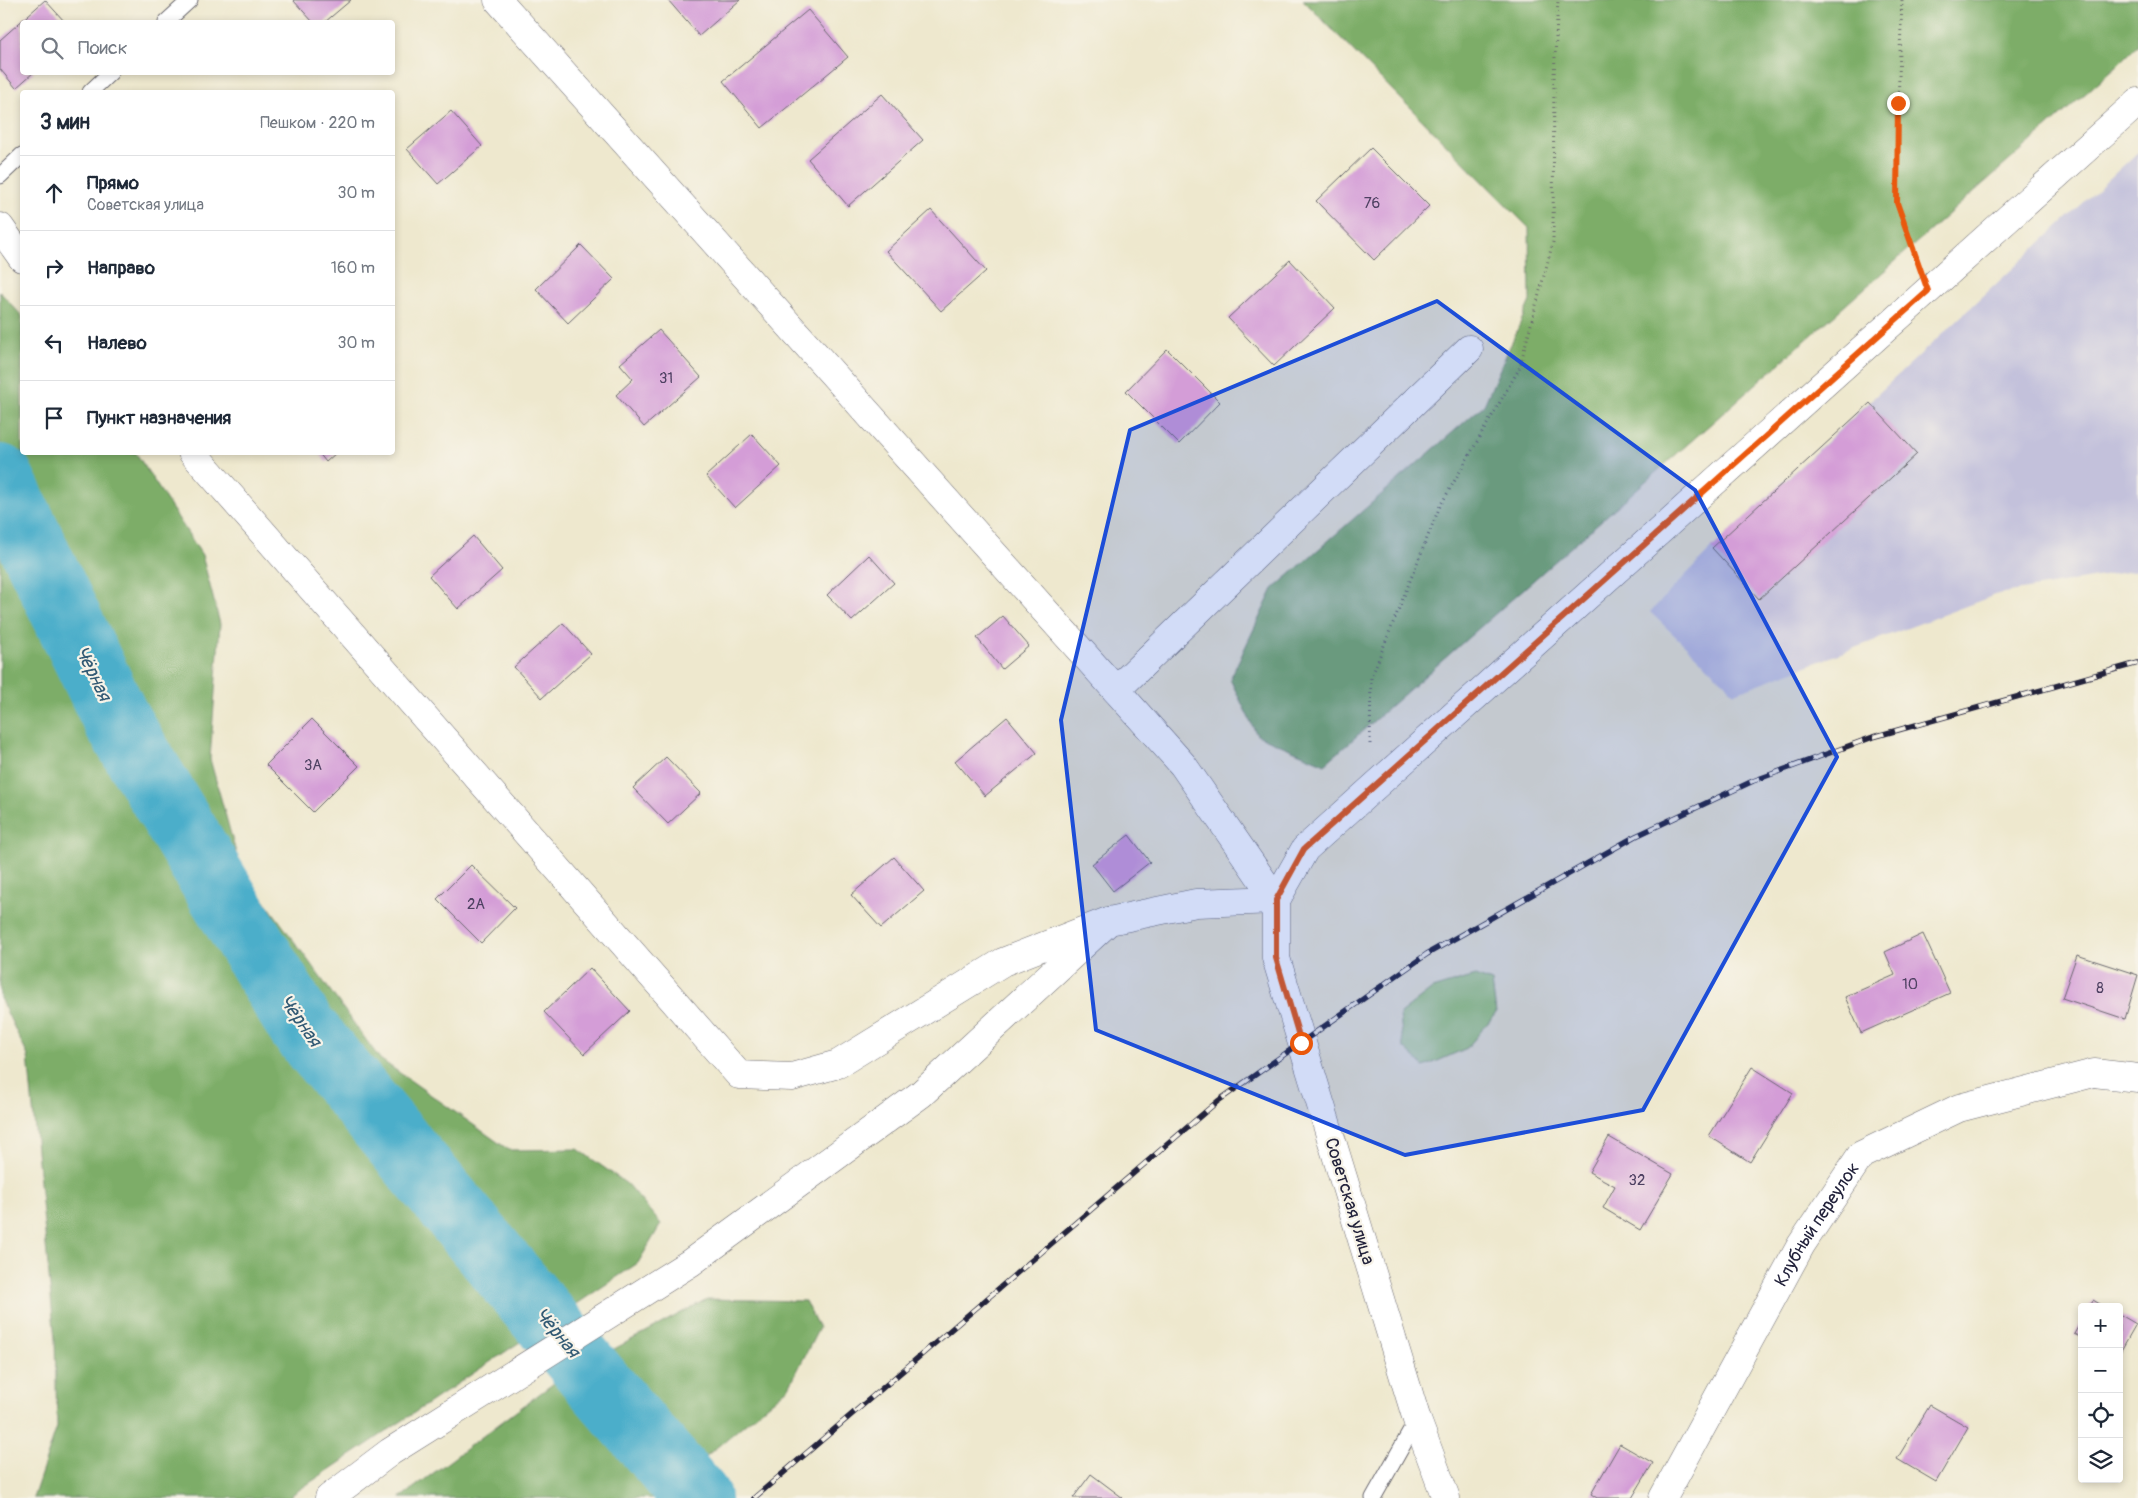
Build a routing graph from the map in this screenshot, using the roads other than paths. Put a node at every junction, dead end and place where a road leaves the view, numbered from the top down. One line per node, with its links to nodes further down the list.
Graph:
1 (190, 0): 3 (lane)
2 (498, 0): 13 (street)
3 (168, 20)
4 (109, 75): 5 (lane)
5 (92, 90)
6 (2138, 102): 14 (street)
7 (20, 157): 8 (lane)
8 (0, 176)
9 (0, 227): 10 (street)
10 (20, 255)
11 (1469, 349): 13 (street)
12 (195, 455): 15 (street)
13 (1116, 690): 14 (street)
14 (1276, 900): 15 (street); 17 (street, Советская улица)
15 (1109, 921): 18 (street)
16 (2138, 1078): 21 (street, Клубный переулок)
17 (1417, 1420): 19 (lane); 20 (street, Советская улица)
18 (329, 1498)
19 (1373, 1498)
20 (1446, 1498)
21 (1663, 1498)

